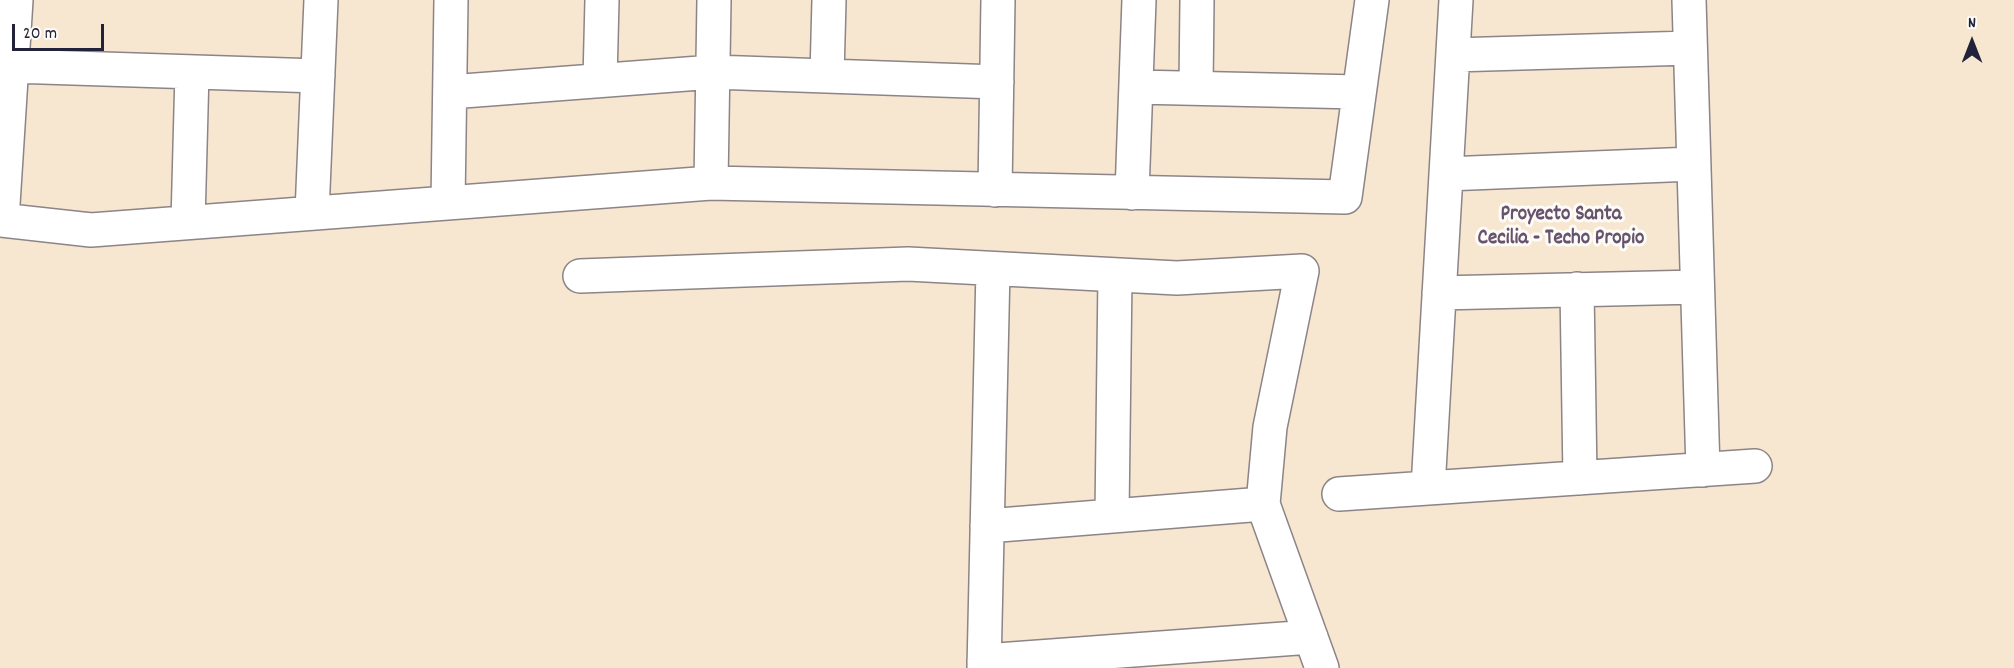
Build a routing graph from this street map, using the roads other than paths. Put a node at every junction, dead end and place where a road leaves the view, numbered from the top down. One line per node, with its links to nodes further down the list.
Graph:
1 (16, 0): 15 (street)
2 (321, 0): 18 (street)
3 (451, 0): 24 (street)
4 (602, 0): 20 (street)
5 (714, 0): 17 (street)
6 (828, 0): 19 (street)
7 (998, 0): 21 (street)
8 (1139, 0): 22 (street)
9 (1197, 0): 23 (street)
10 (1372, 0): 25 (street)
11 (1456, 0): 14 (street)
12 (1689, 0): 13 (street)
13 (1690, 48): 14 (street); 26 (street)
14 (1453, 55): 27 (street)
15 (12, 66): 16 (street); 33 (street)
16 (192, 72): 18 (street); 34 (street)
17 (713, 72): 19 (street); 20 (street); 28 (street)
18 (318, 76): 32 (street)
19 (826, 76): 21 (street)
20 (600, 80): 24 (street)
21 (997, 82): 29 (street)
22 (1136, 87): 23 (street); 30 (street)
23 (1196, 88): 25 (street)
24 (450, 92): 31 (street)
25 (1359, 92): 30 (street)
26 (1694, 164): 27 (street); 38 (street)
27 (1446, 174): 40 (street)
28 (711, 183): 29 (street); 31 (street)
29 (994, 190): 30 (street)
30 (1132, 193)
31 (448, 203): 32 (street)
32 (312, 213): 34 (street)
33 (1, 220): 34 (street)
34 (188, 222)
35 (993, 269): 36 (street); 37 (street); 48 (street)
36 (1115, 275): 46 (street); 47 (street)
37 (580, 276)
38 (1697, 287): 39 (street); 42 (street)
39 (1577, 290): 40 (street); 43 (street)
40 (1439, 292): 44 (street)
41 (1755, 466): 42 (street)
42 (1703, 470): 43 (street)
43 (1580, 478): 44 (street)
44 (1428, 488): 45 (street)
45 (1339, 494)
46 (1263, 504): 47 (street); 49 (street)
47 (1112, 515): 48 (street)
48 (987, 526): 50 (street)
49 (1311, 637): 50 (street); 51 (street)
50 (984, 664)
51 (1322, 668)

